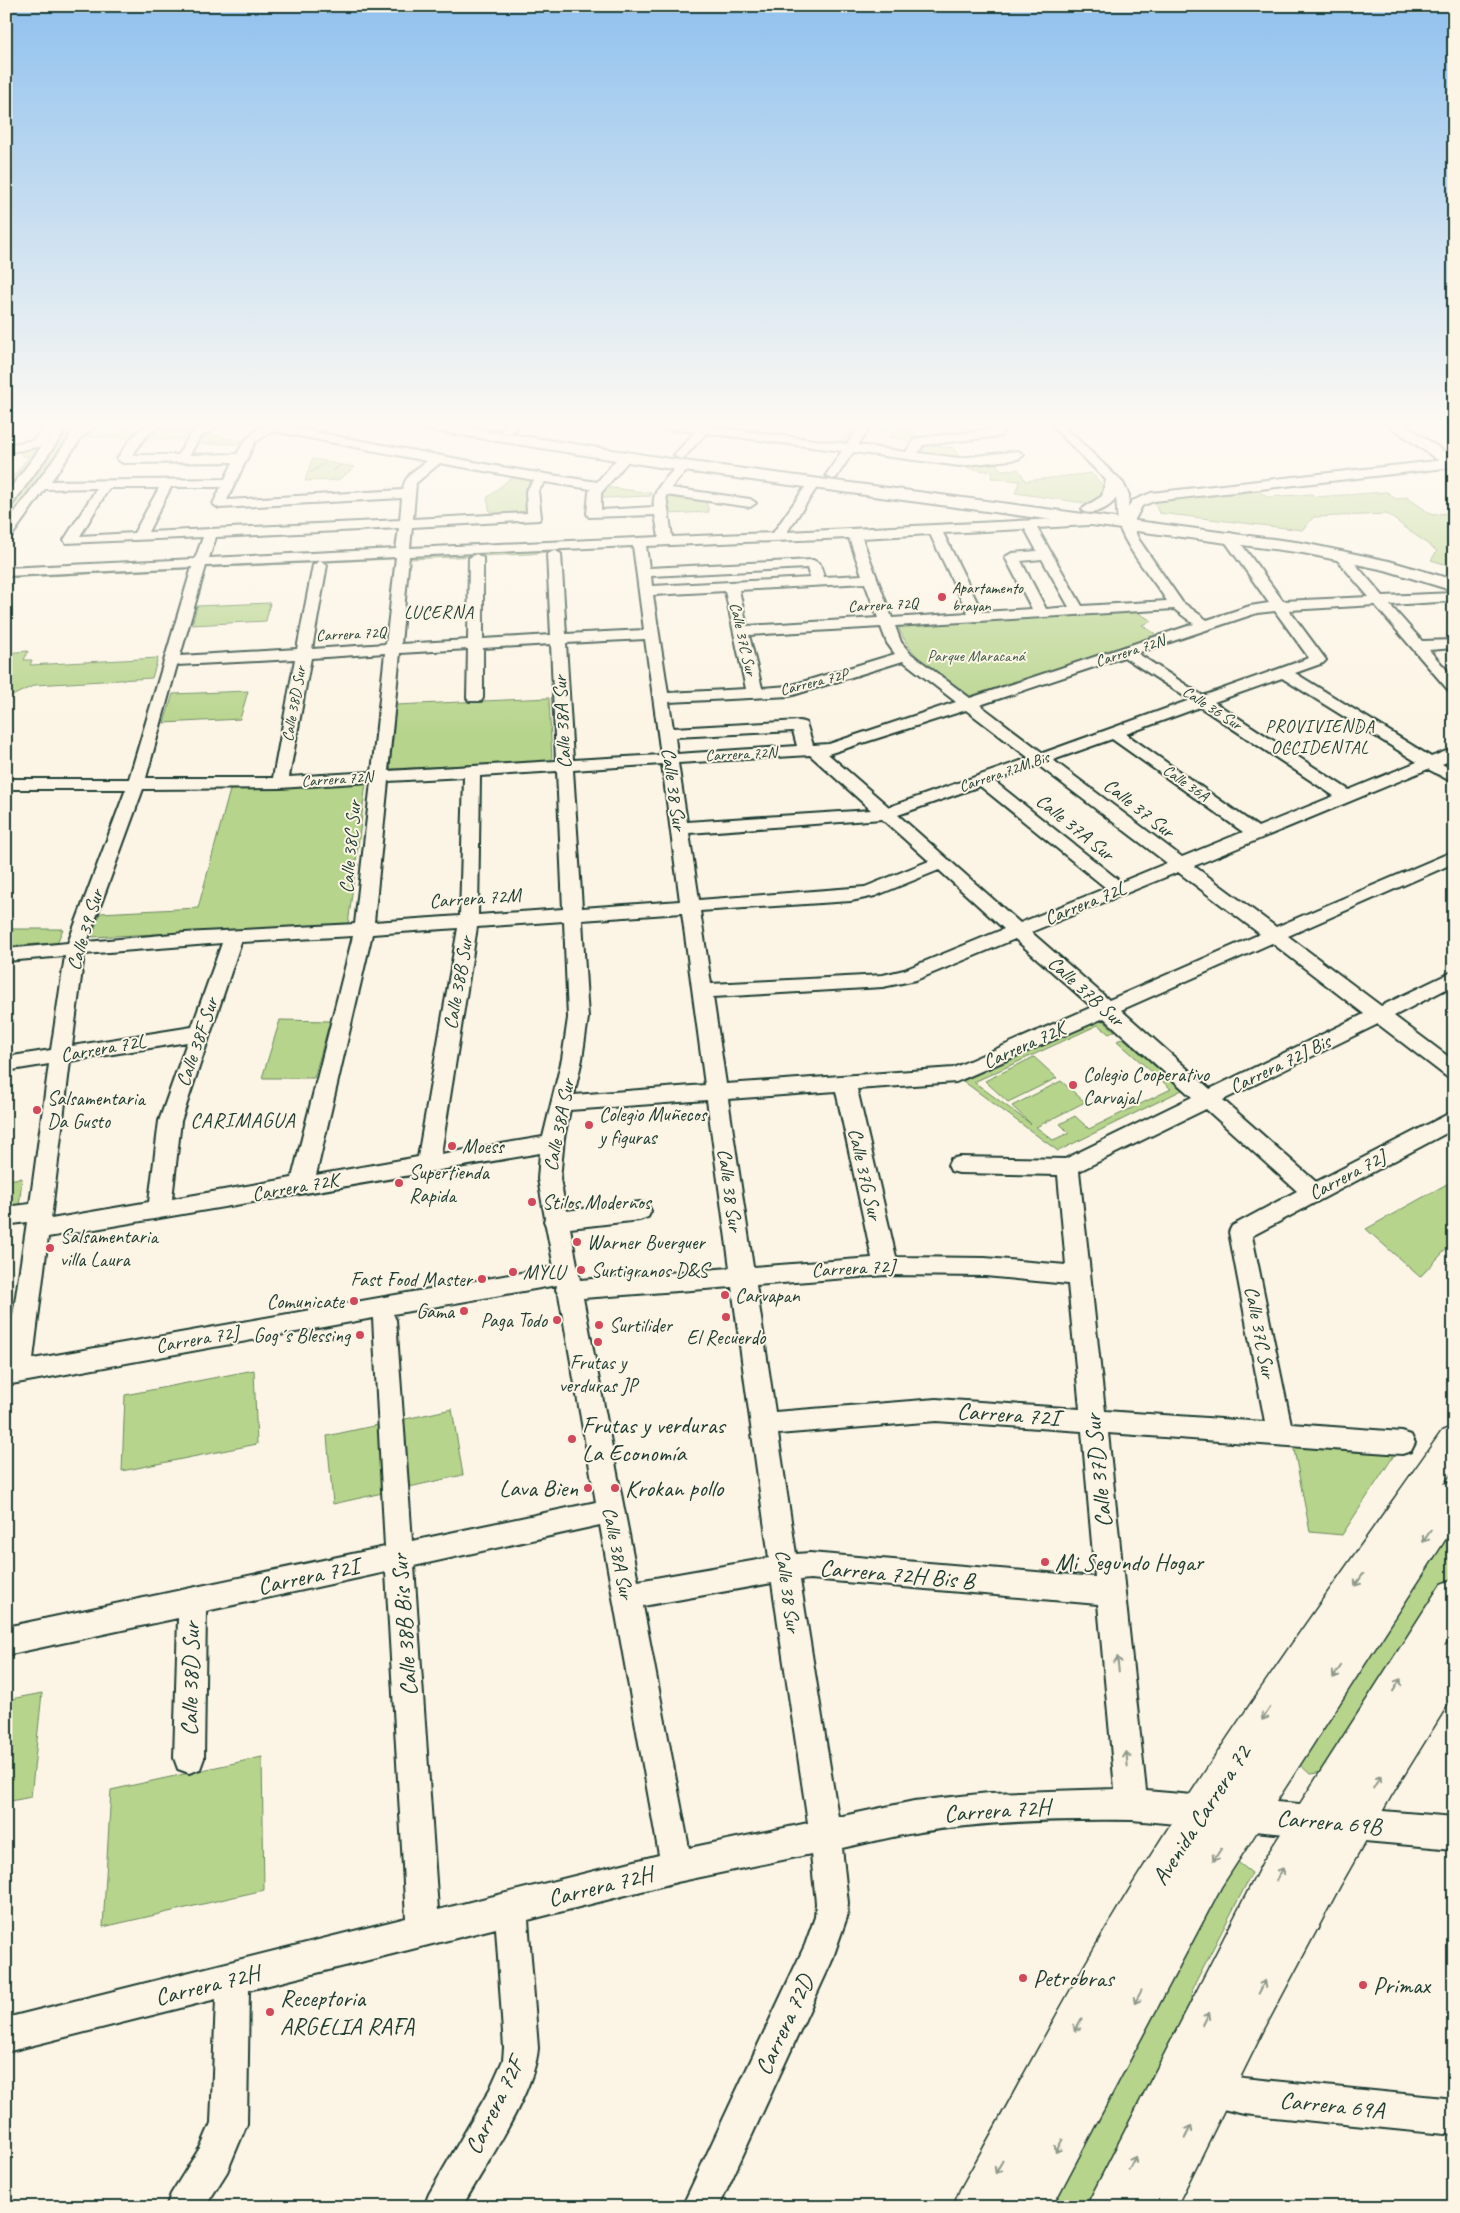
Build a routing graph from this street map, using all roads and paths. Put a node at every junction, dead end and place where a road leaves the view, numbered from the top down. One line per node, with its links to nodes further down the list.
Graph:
1 (79, 526): 15 (street)
2 (144, 526): 15 (street)
3 (342, 526): 13 (street)
4 (406, 526): 23 (street, Calle 38C Sur)
5 (664, 526): 18 (street)
6 (785, 526): 16 (street)
7 (1005, 526): 12 (street)
8 (1030, 526): 21 (street)
9 (1129, 526): 38 (street)
10 (1172, 526): 17 (main road)
11 (1204, 526): 29 (main road)
12 (935, 530): 14 (street); 42 (street)
13 (211, 533): 15 (street); 26 (street, Calle 39 Sur)
14 (854, 534): 16 (street); 30 (street, Calle 37 Sur)
15 (139, 536)
16 (777, 538): 18 (street)
17 (1228, 538): 22 (main road); 39 (street)
18 (666, 542): 19 (street)
19 (632, 544): 20 (street); 23 (street); 28 (street, Calle 38 Sur)
20 (554, 554): 24 (street); 47 (street, Calle 38A Sur)
21 (1047, 555): 40 (street); 41 (street)
22 (1340, 555): 34 (main road); 37 (street)
23 (402, 557): 24 (street); 25 (street); 26 (street); 51 (street, Calle 38C Sur)
24 (476, 558): 48 (street)
25 (320, 565): 26 (street); 53 (street, Calle 38D Sur)
26 (198, 568): 27 (street); 31 (street); 55 (street, Calle 39 Sur)
27 (6, 572)
28 (643, 572): 32 (street); 35 (street, Calle 38 Sur)
29 (1454, 574)
30 (870, 579): 32 (street); 43 (street, Calle 37 Sur)
31 (6, 581)
32 (818, 582): 33 (street)
33 (731, 586): 35 (street); 45 (street, Calle 37C Sur)
34 (1454, 586)
35 (646, 591): 46 (street, Calle 38 Sur)
36 (1454, 597): 37 (street, Carrera 72N)
37 (1379, 601): 39 (street, Carrera 72N); 50 (street)
38 (1177, 605): 40 (street, Carrera 72Q); 44 (street)
39 (1278, 606): 44 (street, Carrera 72N); 56 (street, Carrera 72M Bis)
40 (1078, 611): 41 (street, Carrera 72Q)
41 (1041, 613): 42 (street, Carrera 72Q)
42 (977, 616): 43 (street, Carrera 72Q)
43 (887, 622): 45 (street, Carrera 72Q); 54 (street, Calle 37 Sur)
44 (1205, 626): 52 (street, Carrera 72N)
45 (741, 631): 58 (street, Calle 37C Sur)
46 (652, 634): 47 (street, Carrera 72Q); 60 (street, Calle 38 Sur)
47 (558, 640): 48 (street, Carrera 72Q); 70 (street, Calle 38A Sur)
48 (475, 644): 51 (street, Carrera 72Q); 59 (street)
49 (1454, 644): 50 (street)
50 (1418, 646): 57 (street)
51 (392, 649): 53 (street, Carrera 72Q); 72 (street, Calle 38C Sur)
52 (1126, 652): 61 (street, Calle 36 Sur); 62 (street, Carrera 72N)
53 (304, 654): 55 (street, Carrera 72Q); 76 (street, Calle 38D Sur)
54 (905, 656): 58 (street, Carrera 72P); 62 (street, Calle 37 Sur)
55 (171, 661): 75 (street, Calle 39 Sur)
56 (1283, 672): 61 (street, Carrera 72M Bis); 69 (street)
57 (1454, 688)
58 (755, 693): 60 (street, Carrera 72P)
59 (475, 698)
60 (661, 698): 63 (street, Calle 38 Sur)
61 (1201, 701): 64 (street, Carrera 72M Bis); 78 (street, Calle 36 Sur)
62 (967, 704): 65 (street, Carrera 72N); 68 (street, Calle 37 Sur)
63 (666, 733): 65 (street); 67 (street, Calle 38 Sur)
64 (1114, 733): 68 (street, Carrera 72M Bis); 81 (street, Calle 36A)
65 (810, 751): 67 (street, Carrera 72N); 79 (street, Calle 37B Sur)
66 (1454, 753): 69 (street, Carrera 72L)
67 (669, 758): 70 (street, Carrera 72N); 80 (street, Calle 38 Sur)
68 (1040, 759): 74 (street, Carrera 72M Bis); 84 (street, Calle 37 Sur)
69 (1430, 763): 73 (street); 78 (street, Carrera 72L)
70 (564, 764): 71 (street, Carrera 72N); 87 (street, Calle 38A Sur)
71 (472, 770): 72 (street, Carrera 72N); 88 (street, Calle 38B Sur)
72 (379, 777): 76 (street, Carrera 72N); 89 (street, Calle 38C Sur)
73 (1454, 778)
74 (981, 779): 79 (street, Carrera 72M Bis); 85 (street, Calle 37A Sur)
75 (136, 782): 76 (street, Carrera 72N); 77 (street, Carrera 72N); 93 (street, Calle 39 Sur)
76 (280, 783)
77 (6, 784)
78 (1348, 797): 81 (street, Carrera 72L)
79 (886, 814): 80 (street, Carrera 72M Bis); 83 (street, Calle 37B Sur)
80 (679, 828): 86 (street, Calle 38 Sur)
81 (1257, 834): 84 (street, Carrera 72L)
82 (1450, 862): 92 (street, Carrera 72K)
83 (941, 863): 86 (street, Carrera 72M); 90 (street, Calle 37B Sur)
84 (1178, 865): 85 (street, Carrera 72L); 92 (street, Calle 37 Sur)
85 (1119, 889): 90 (street, Carrera 72L)
86 (690, 905): 87 (street, Carrera 72M); 96 (street, Calle 38 Sur)
87 (572, 913): 88 (street, Carrera 72M); 106 (street, Calle 38A Sur)
88 (469, 920): 89 (street, Carrera 72M); 109 (street, Calle 38B Sur)
89 (364, 928): 91 (street, Carrera 72M); 112 (street, Calle 38C Sur)
90 (1018, 931): 96 (street, Carrera 72L); 97 (street, Calle 37B Sur)
91 (234, 936): 93 (street, Carrera 72M); 99 (street, Calle 38F Sur)
92 (1272, 937): 97 (street, Carrera 72K); 98 (street, Calle 37 Sur)
93 (75, 949): 94 (street, Carrera 72M); 100 (street, Calle 39 Sur)
94 (6, 955)
95 (1454, 977): 98 (street, Carrera 72J Bis)
96 (702, 991): 104 (street, Calle 38 Sur)
97 (1106, 1009): 103 (street, Carrera 72K); 105 (street, Calle 37B Sur)
98 (1378, 1016): 102 (street, Calle 37 Sur); 105 (street, Carrera 72J Bis)
99 (200, 1033): 100 (street, Carrera 72L); 114 (street, Calle 38F Sur)
100 (60, 1056): 101 (street, Carrera 72L); 117 (street, Calle 39 Sur)
101 (6, 1064)
102 (1454, 1072)
103 (845, 1083): 104 (street, Carrera 72K); 120 (street, Calle 37G Sur)
104 (716, 1092): 106 (street, Carrera 72K); 121 (street, Calle 38 Sur)
105 (1208, 1099): 111 (street, Carrera 72J Bis); 113 (street, Calle 37B Sur)
106 (562, 1104): 108 (street, Calle 38A Sur)
107 (1454, 1119): 113 (street, Carrera 72J)
108 (552, 1143): 109 (street, Carrera 72K); 118 (street, Calle 38A Sur)
109 (428, 1164): 112 (street, Carrera 72K)
110 (959, 1165): 111 (street, Carrera 72J Bis)
111 (1068, 1167): 122 (street, Calle 37D Sur)
112 (302, 1185): 114 (street, Carrera 72K)
113 (1314, 1193): 119 (street, Carrera 72J)
114 (160, 1209): 117 (street, Carrera 72K)
115 (640, 1211): 118 (street)
116 (6, 1216): 117 (street, Carrera 72K)
117 (39, 1220): 125 (street, Calle 39 Sur)
118 (555, 1221): 123 (street, Calle 38A Sur)
119 (1240, 1232): 128 (street, Calle 37C Sur)
120 (886, 1266): 121 (street, Carrera 72J); 122 (street, Carrera 72J)
121 (743, 1276): 123 (street, Carrera 72J); 127 (street, Calle 38 Sur)
122 (1079, 1276): 126 (street, Calle 37D Sur)
123 (567, 1282): 125 (street, Carrera 72J); 132 (street, Calle 38A Sur)
124 (384, 1320): 133 (street, Calle 38B Bis Sur)
125 (13, 1373)
126 (1093, 1420): 127 (street, Carrera 72I); 128 (street, Carrera 72I); 135 (street, Calle 37D Sur)
127 (764, 1424): 134 (street, Calle 38 Sur)
128 (1280, 1433): 130 (street, Carrera 72I)
129 (1454, 1441): 143 (highway, Avenida Carrera 72, one-way to 143)
130 (1402, 1443)
131 (1454, 1496): 143 (highway, Avenida Carrera 72, one-way to 143)
132 (610, 1511): 133 (street, Carrera 72I); 136 (street, Calle 38A Sur)
133 (400, 1556): 138 (street, Carrera 72I); 149 (street, Calle 38B Bis Sur)
134 (784, 1568): 135 (street, Carrera 72H Bis B); 136 (street, Carrera 72H Bis B); 146 (street, Calle 38 Sur)
135 (1111, 1592): 142 (street, Calle 37D Sur, one-way to 135)
136 (626, 1596): 147 (street, Calle 38A Sur)
137 (1454, 1596): 144 (highway, one-way to 137)
138 (192, 1601): 139 (street, Carrera 72I); 141 (street, Calle 38D Sur)
139 (6, 1641)
140 (1454, 1660): 144 (highway, one-way to 140)
141 (189, 1758)
142 (1132, 1805): 143 (street, Carrera 72H); 146 (street, Carrera 72H)
143 (1224, 1812): 144 (street, Carrera 69B); 157 (highway, Avenida Carrera 72, one-way to 157); 158 (highway, Avenida Carrera 72, one-way to 158)
144 (1332, 1822): 145 (street, Carrera 69B); 152 (highway, one-way to 144); 159 (highway, one-way to 144)
145 (1454, 1833)
146 (825, 1835): 147 (street, Carrera 72H); 156 (street, Carrera 72D)
147 (677, 1866): 148 (street, Carrera 72H)
148 (511, 1909): 149 (street, Carrera 72H); 155 (street, Carrera 72F)
149 (423, 1930): 150 (street, Carrera 72H)
150 (233, 1979): 151 (street, Carrera 72H); 154 (street)
151 (6, 2035)
152 (1210, 2089): 153 (street, Carrera 69A); 160 (highway, one-way to 152)
153 (1454, 2117)
154 (184, 2207)
155 (442, 2207)
156 (700, 2207)
157 (977, 2207)
158 (1026, 2207)
159 (1110, 2207)
160 (1150, 2207)

